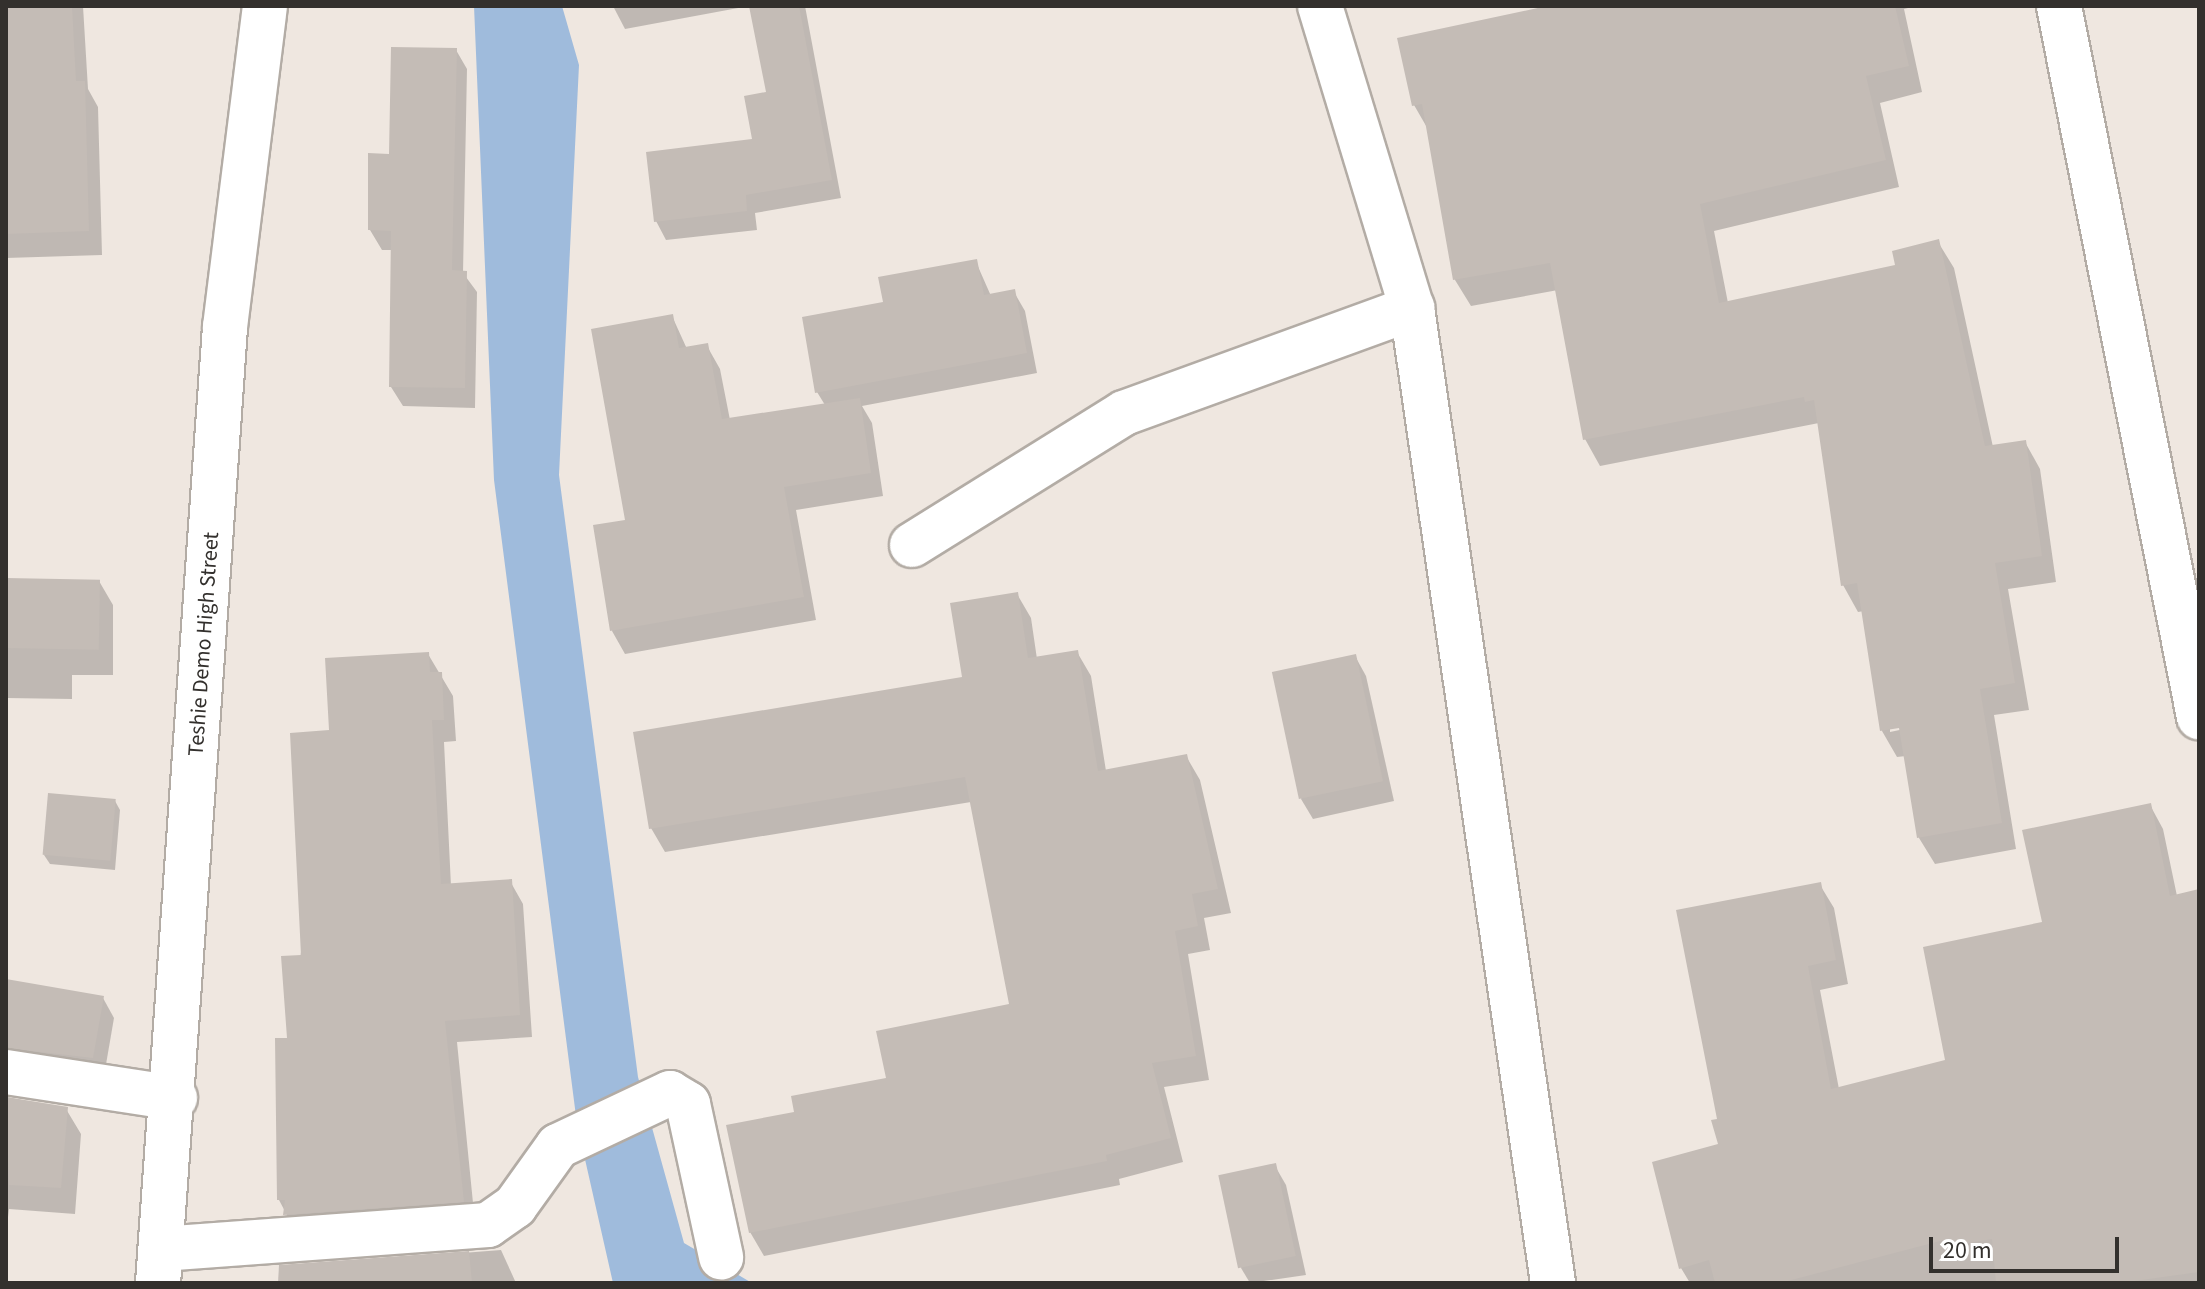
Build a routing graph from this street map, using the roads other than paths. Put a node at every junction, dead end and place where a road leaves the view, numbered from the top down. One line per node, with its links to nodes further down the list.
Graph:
1 (265, 6): 8 (street, Teshie Demo High Street)
2 (1320, 6): 4 (street)
3 (2059, 6): 6 (street)
4 (1412, 308): 5 (street); 11 (street)
5 (912, 545)
6 (2199, 717)
7 (6, 1072): 8 (street)
8 (175, 1098): 10 (street, Teshie Demo High Street)
9 (721, 1257): 10 (street)
10 (160, 1266)
11 (1553, 1283)

